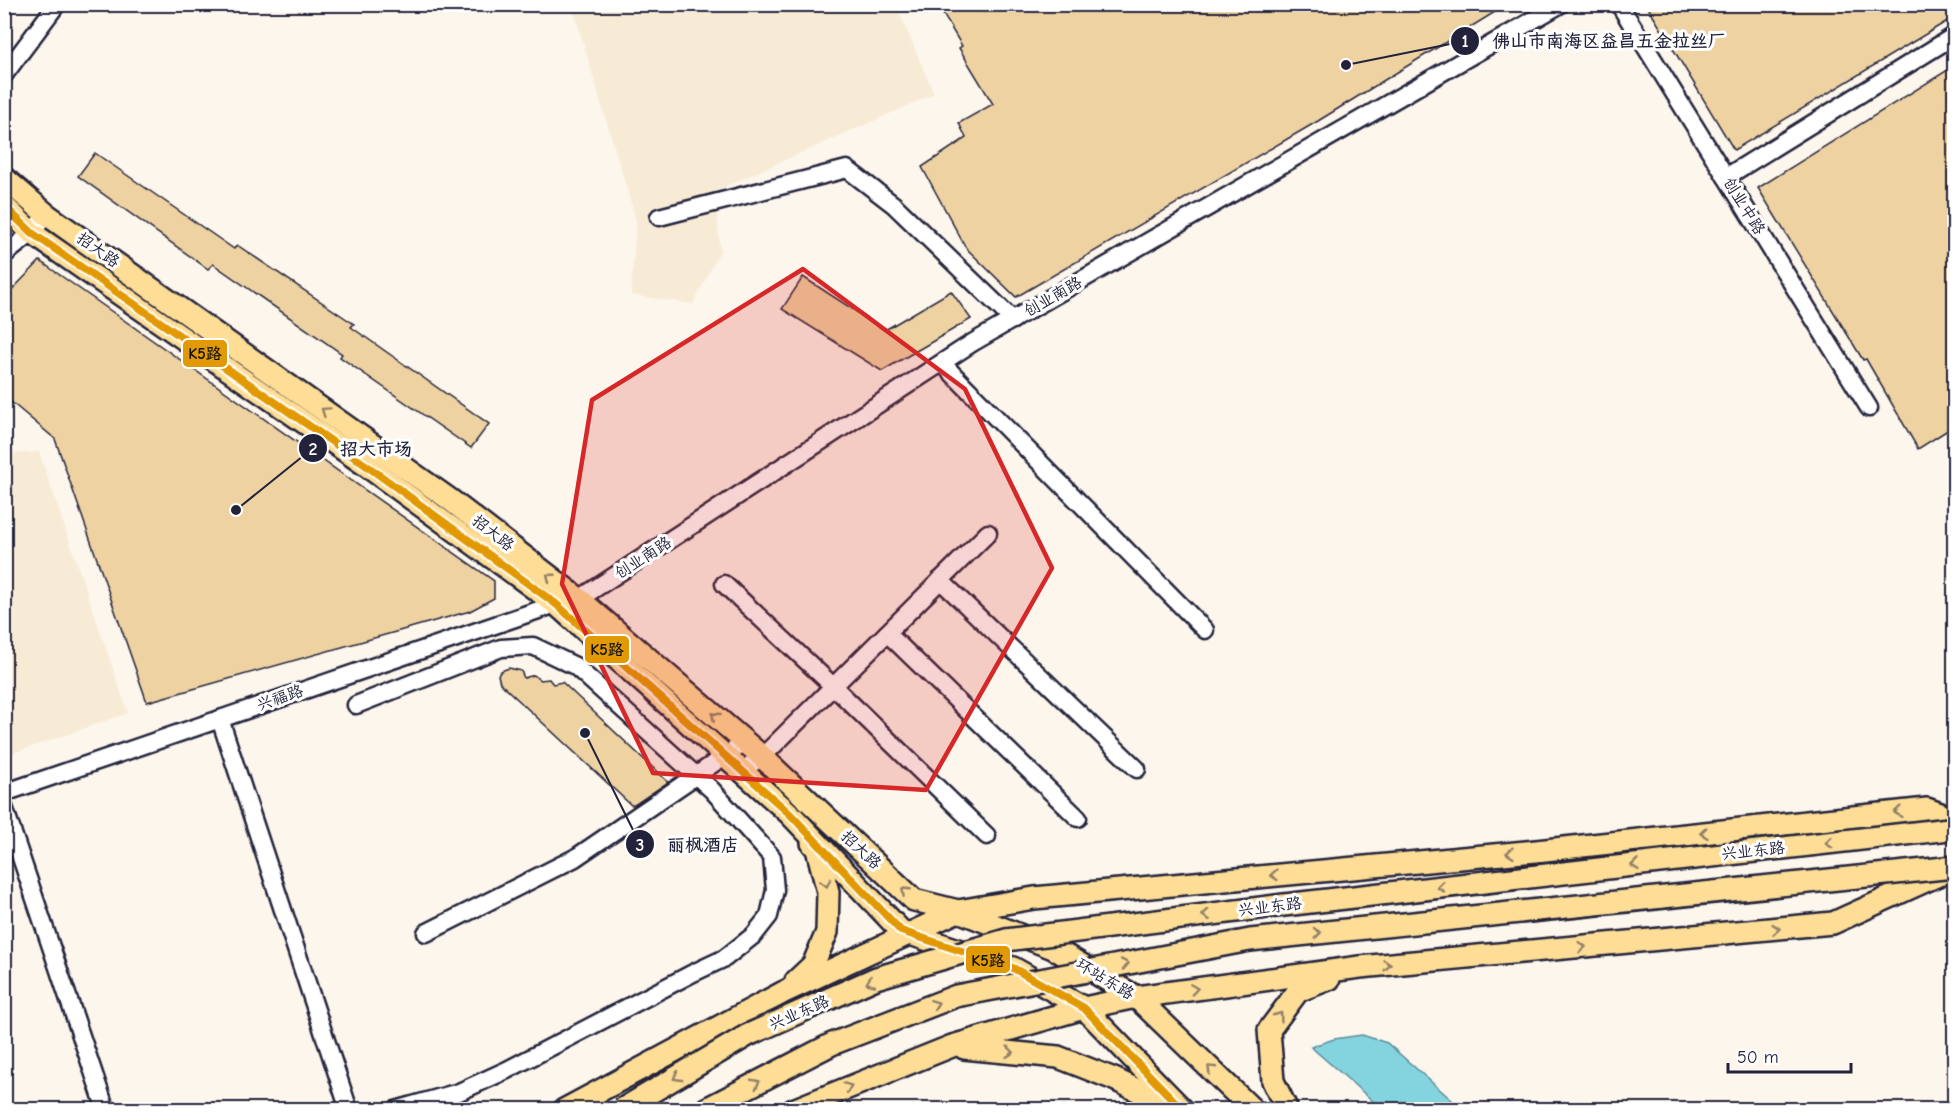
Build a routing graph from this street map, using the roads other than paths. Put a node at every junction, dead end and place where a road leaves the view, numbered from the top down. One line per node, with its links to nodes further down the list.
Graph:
1 (57, 4): 5 (street)
2 (1561, 4): 13 (street, 创业南路)
3 (1619, 4): 7 (street, 创业中路)
4 (1954, 36): 7 (street)
5 (4, 75)
6 (4, 177): 9 (main road, 招大路)
7 (1726, 177): 15 (street, 创业中路)
8 (4, 206): 11 (main road, 招大路)
9 (46, 214): 11 (street); 19 (main road, 招大路, one-way to 9)
10 (659, 217): 13 (street)
11 (32, 233): 12 (street); 20 (main road, 招大路)
12 (4, 255)
13 (1013, 320): 14 (street, 创业南路)
14 (942, 363): 19 (street, 创业南路); 21 (street)
15 (1869, 408)
16 (988, 533): 17 (street)
17 (940, 580): 22 (street); 29 (street)
18 (724, 584): 23 (street)
19 (579, 599): 20 (street, 创业南路); 26 (main road, 招大路, one-way to 19)
20 (556, 604): 25 (street, 兴福路); 27 (main road, 招大路)
21 (1205, 630)
22 (887, 633): 23 (street); 35 (street)
23 (833, 686): 28 (street); 37 (street)
24 (356, 705): 31 (street)
25 (220, 719): 32 (street, 兴福路); 48 (street)
26 (745, 742): 27 (street); 28 (main road, 招大路)
27 (726, 756): 30 (main road, 招大路); 31 (street)
28 (762, 757): 30 (street); 39 (main road, 招大路, one-way to 28)
29 (1137, 769)
30 (742, 770): 34 (main road, 招大路)
31 (696, 776): 40 (street); 49 (street)
32 (4, 793)
33 (4, 807): 47 (street)
34 (790, 814): 41 (main road); 43 (main road, one-way to 43)
35 (1078, 818)
36 (1953, 825): 39 (main road, one-way to 39); 51 (main road, 兴业东路, one-way to 51, bridge)
37 (987, 836)
38 (1954, 868): 42 (main road, one-way to 38); 52 (main road, one-way to 38, bridge)
39 (958, 911): 41 (main road); 44 (main road, 环站东路)
40 (426, 933)
41 (909, 934): 43 (main road); 45 (main road)
42 (1360, 967): 44 (main road, one-way to 42); 57 (main road, one-way to 42)
43 (784, 992): 50 (main road)
44 (1136, 997): 45 (main road); 56 (main road, 环站东路, one-way to 44)
45 (1084, 1008): 46 (main road); 55 (main road)
46 (952, 1046): 53 (main road, one-way to 46); 54 (main road, one-way to 54)
47 (106, 1110)
48 (349, 1110)
49 (395, 1110)
50 (564, 1110)
51 (621, 1110)
52 (704, 1110)
53 (794, 1110)
54 (1167, 1110)
55 (1183, 1110)
56 (1253, 1110)
57 (1287, 1110)

